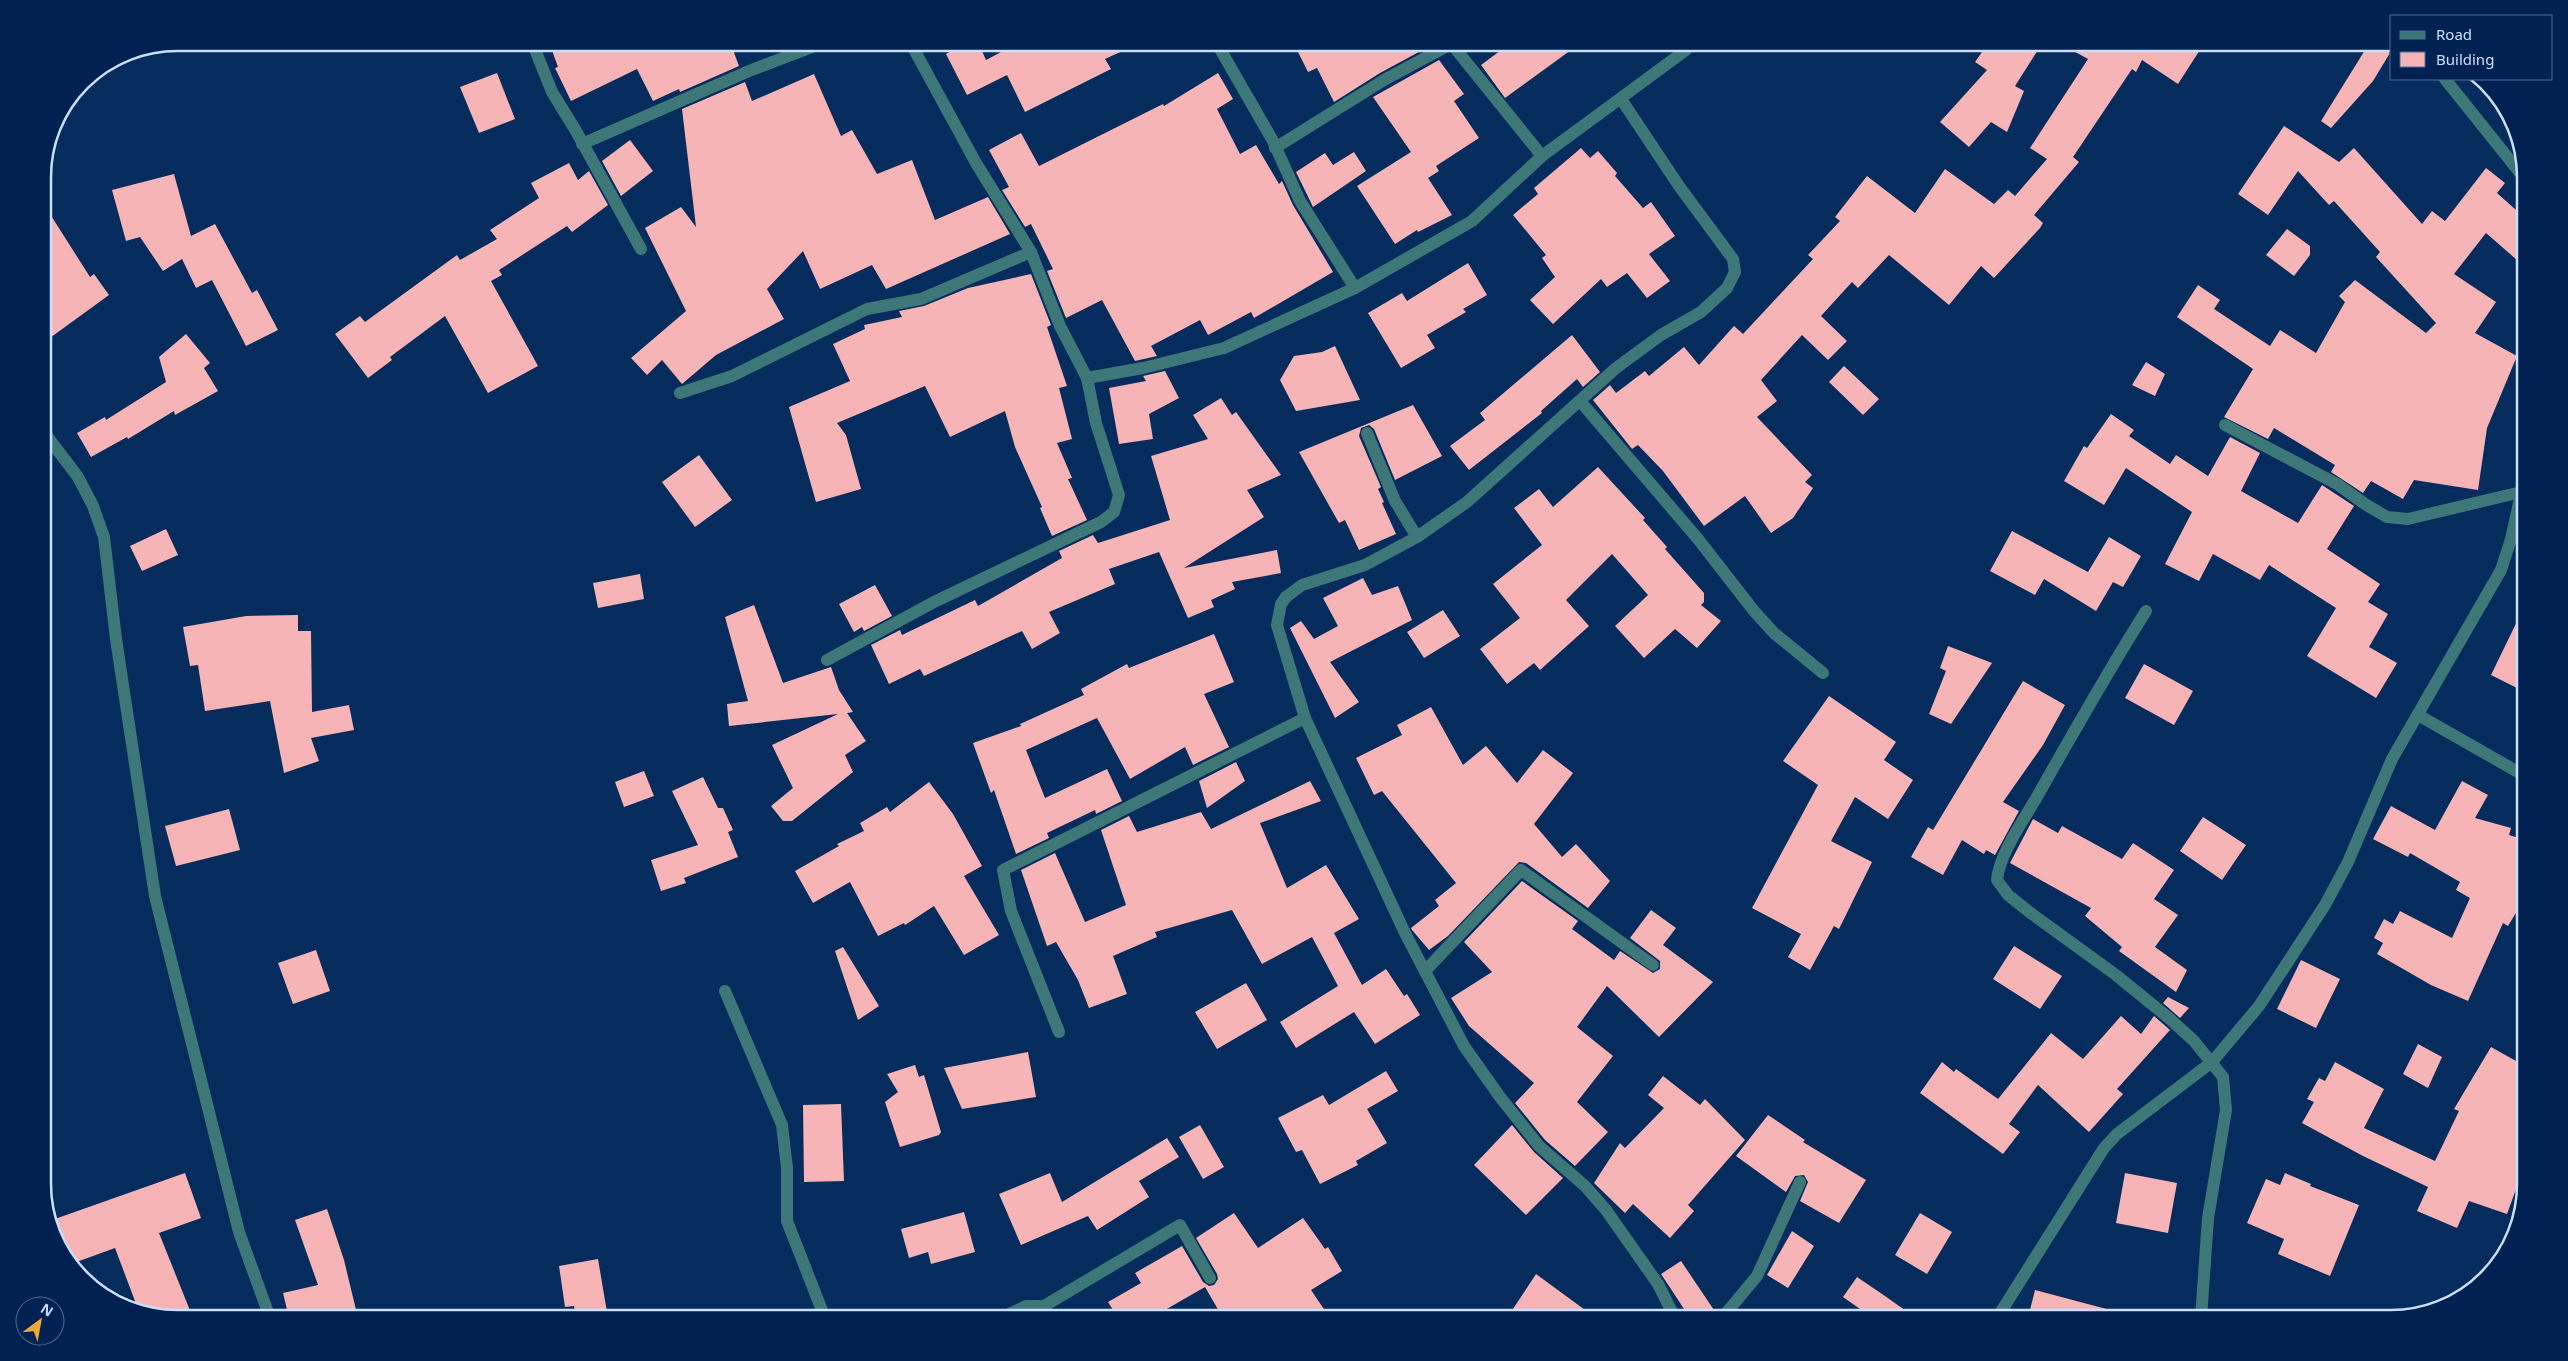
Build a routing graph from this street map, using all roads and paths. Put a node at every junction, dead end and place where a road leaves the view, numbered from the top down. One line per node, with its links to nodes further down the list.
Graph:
1 (1435, 51): 11 (street)
2 (1457, 51): 12 (street)
3 (1684, 51): 9 (street)
4 (536, 52): 10 (street)
5 (790, 52): 10 (street)
6 (915, 52): 15 (street)
7 (1221, 52): 11 (street)
8 (2447, 80): 13 (street)
9 (1621, 99): 12 (street); 19 (street)
10 (582, 144): 14 (street)
11 (1275, 148): 16 (street)
12 (1542, 156): 16 (street)
13 (2516, 167)
14 (641, 249)
15 (1031, 252): 17 (street); 18 (street)
16 (1355, 288): 17 (street)
17 (1087, 378): 27 (street)
18 (680, 393)
19 (1580, 401): 25 (street); 28 (street)
20 (2225, 425): 23 (street)
21 (1367, 433): 25 (street)
22 (52, 443): 40 (street)
23 (2516, 493)
24 (2516, 514): 29 (street)
25 (1417, 537): 30 (street)
26 (2146, 611): 36 (street)
27 (827, 660)
28 (1823, 673)
29 (2418, 715): 31 (street); 36 (street)
30 (1306, 718): 33 (street); 35 (street)
31 (2517, 771)
32 (1653, 965): 33 (street)
33 (1425, 971): 44 (street)
34 (725, 991): 41 (street)
35 (1059, 1032)
36 (2212, 1062): 46 (street); 47 (street)
37 (1800, 1182): 45 (street)
38 (1210, 1278): 39 (street)
39 (1044, 1306): 42 (street); 43 (street)
40 (267, 1310)
41 (821, 1310)
42 (1018, 1310)
43 (1046, 1310)
44 (1671, 1310)
45 (1729, 1310)
46 (2002, 1310)
47 (2202, 1310)

